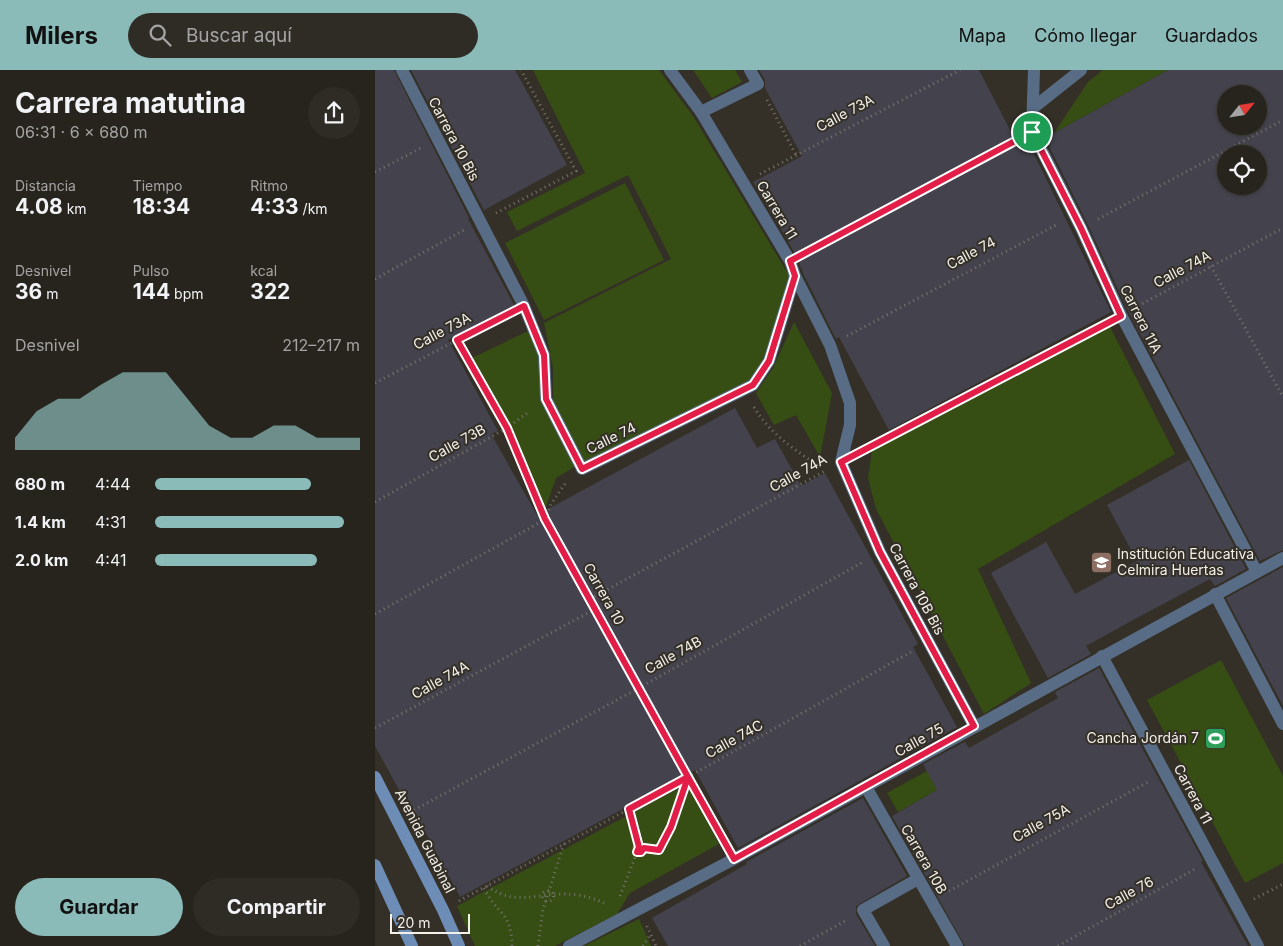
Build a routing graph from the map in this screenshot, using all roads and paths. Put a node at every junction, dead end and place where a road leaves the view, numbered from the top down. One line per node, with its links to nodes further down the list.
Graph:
1 (401, 70): 13 (street, Carrera 10 Bis)
2 (521, 70): 15 (path)
3 (670, 70): 10 (street, Carrera 11)
4 (750, 70): 8 (street)
5 (960, 70): 14 (path, Calle 73A)
6 (1034, 70): 9 (street, Carrera 11A)
7 (1081, 70): 9 (street)
8 (758, 84): 10 (street); 14 (path)
9 (1033, 108): 12 (street, Carrera 11A)
10 (701, 112): 17 (street, Carrera 11)
11 (1283, 120): 19 (path)
12 (1032, 132): 18 (street, Carrera 11A); 21 (path)
13 (437, 140): 16 (path); 24 (street, Carrera 10 Bis)
14 (796, 155): 17 (path, Calle 73A)
15 (576, 171)
16 (375, 172)
17 (744, 183): 21 (street, Carrera 11)
18 (1074, 215): 19 (street, Carrera 11A); 27 (path, Calle 74)
19 (1081, 228): 25 (street, Carrera 11A)
20 (1283, 228): 22 (path, Calle 74A)
21 (790, 261): 23 (street, Carrera 11)
22 (1211, 266): 25 (path, Calle 74A); 29 (path)
23 (795, 276): 27 (street, Carrera 11); 34 (street, Calle 74)
24 (524, 306): 26 (path, Calle 73A); 30 (street)
25 (1121, 316): 33 (path, Calle 74A); 39 (street, Carrera 11A)
26 (457, 340): 28 (path, Calle 73A); 32 (path, Carrera 10)
27 (830, 346): 33 (street, Carrera 11)
28 (375, 384)
29 (1283, 397)
30 (546, 399): 32 (path, Calle 73B); 34 (street)
31 (763, 421): 41 (path, Calle 74A)
32 (507, 428): 35 (path, Calle 73B); 36 (path, Carrera 10)
33 (841, 462): 37 (street, Carrera 10B Bis)
34 (582, 469): 36 (path, Calle 74)
35 (375, 502)
36 (545, 519): 41 (path, Carrera 10); 43 (path)
37 (880, 552): 44 (street, Carrera 10B Bis); 46 (path, Calle 74B)
38 (1283, 558): 39 (street, Calle 75)
39 (1257, 572): 40 (street, Calle 75)
40 (1215, 594): 45 (street, Calle 75); 47 (street)
41 (589, 599): 42 (path, Carrera 10)
42 (595, 609): 46 (path, Carrera 10); 49 (path, Calle 74A)
43 (375, 614)
44 (929, 642): 48 (street, Carrera 10B Bis); 52 (path, Calle 74C)
45 (1102, 656): 48 (street, Calle 75); 50 (street, Carrera 11)
46 (639, 688): 52 (path, Carrera 10); 55 (path, Calle 74B)
47 (1283, 724)
48 (974, 726): 53 (street, Calle 75)
49 (375, 728)
50 (1165, 773): 62 (street, Carrera 11); 72 (path, Calle 75A)
51 (375, 777): 55 (main road, Avenida Guabinal)
52 (688, 777): 54 (path, Calle 74C); 59 (path); 61 (path, Carrera 10)
53 (866, 787): 61 (street, Calle 75); 64 (street, Carrera 10B)
54 (629, 809): 56 (path); 57 (path, Calle 74C)
55 (398, 819): 74 (main road, Avenida Guabinal)
56 (638, 842): 58 (path); 59 (path); 60 (path)
57 (564, 844): 66 (path, Calle 74C); 67 (path)
58 (639, 847): 59 (path); 60 (path)
59 (644, 848): 60 (path)
60 (637, 852): 76 (path)
61 (734, 859): 76 (street, Calle 75)
62 (1211, 860): 87 (path, Calle 76); 88 (street, Carrera 11)
63 (375, 864): 78 (main road)
64 (918, 879): 72 (street, Carrera 10B); 75 (street)
65 (1283, 884): 68 (path)
66 (485, 887): 71 (path); 74 (path, Calle 74C); 80 (path)
67 (549, 891): 69 (path); 70 (path); 71 (path)
68 (1269, 891)
69 (547, 896): 70 (path); 71 (path); 73 (path)
70 (553, 896): 73 (path); 76 (path)
71 (542, 897): 73 (path)
72 (931, 900): 86 (street, Carrera 10B)
73 (545, 901): 81 (path)
74 (443, 910): 79 (main road, Avenida Guabinal)
75 (863, 910): 84 (path); 85 (street)
76 (620, 916): 82 (street, Calle 75)
77 (651, 934): 83 (path)
78 (412, 946)
79 (459, 946)
80 (512, 946)
81 (538, 946)
82 (569, 946)
83 (643, 946)
84 (800, 946)
85 (884, 946)
86 (957, 946)
87 (1058, 946)
88 (1258, 946)

